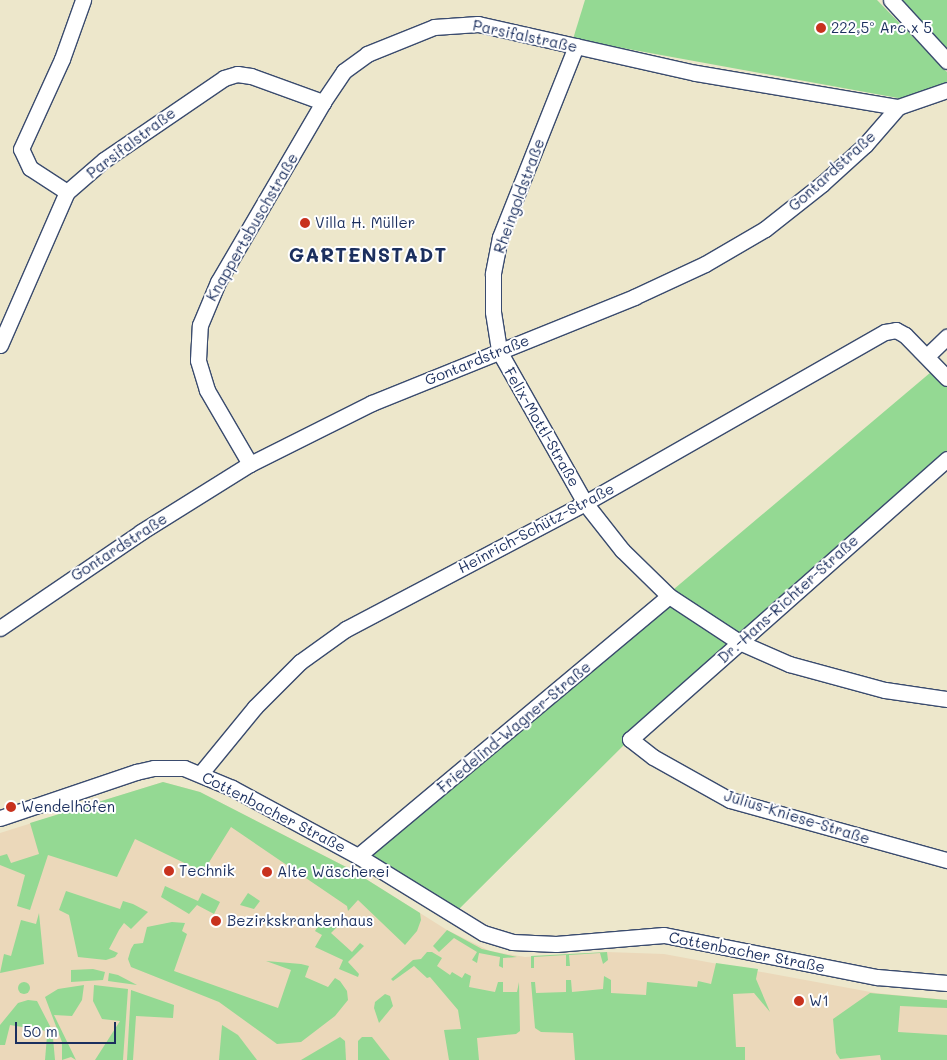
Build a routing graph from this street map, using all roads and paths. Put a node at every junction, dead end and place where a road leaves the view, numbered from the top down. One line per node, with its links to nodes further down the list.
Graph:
1 (83, 0): 8 (street)
2 (891, 0): 4 (street)
3 (576, 46): 6 (street, Parsifalstraße); 7 (street, Parsifalstraße); 11 (street, Rheingoldstraße)
4 (947, 61)
5 (947, 90): 7 (street, Gontardstraße)
6 (323, 102): 8 (street, Parsifalstraße); 15 (street, Knappertsbuschstraße)
7 (898, 107): 11 (street, Gontardstraße)
8 (67, 192): 10 (street, Parsifalstraße)
9 (947, 337): 12 (street)
10 (0, 345)
11 (498, 351): 15 (street, Gontardstraße); 16 (street, Felix-Mottl-Straße)
12 (927, 356): 13 (street); 16 (street, Heinrich-Schütz-Straße)
13 (947, 378)
14 (947, 459): 19 (street, Dr.-Hans-Richter-Straße)
15 (250, 464): 18 (street, Gontardstraße)
16 (585, 503): 17 (street, Felix-Mottl-Straße); 22 (street, Heinrich-Schütz-Straße)
17 (669, 596): 19 (street, Felix-Mottl-Straße); 24 (street, Friedelind-Wagner-Straße)
18 (0, 628)
19 (739, 642): 20 (street, Felix-Mottl-Straße); 21 (street, Dr.-Hans-Richter-Straße)
20 (947, 699)
21 (630, 739): 25 (street, Julius-Kniese-Straße)
22 (201, 773): 23 (street, Cottenbacher Straße); 24 (street, Cottenbacher Straße)
23 (0, 818)
24 (358, 856): 26 (street, Cottenbacher Straße)
25 (947, 860)
26 (947, 983)

